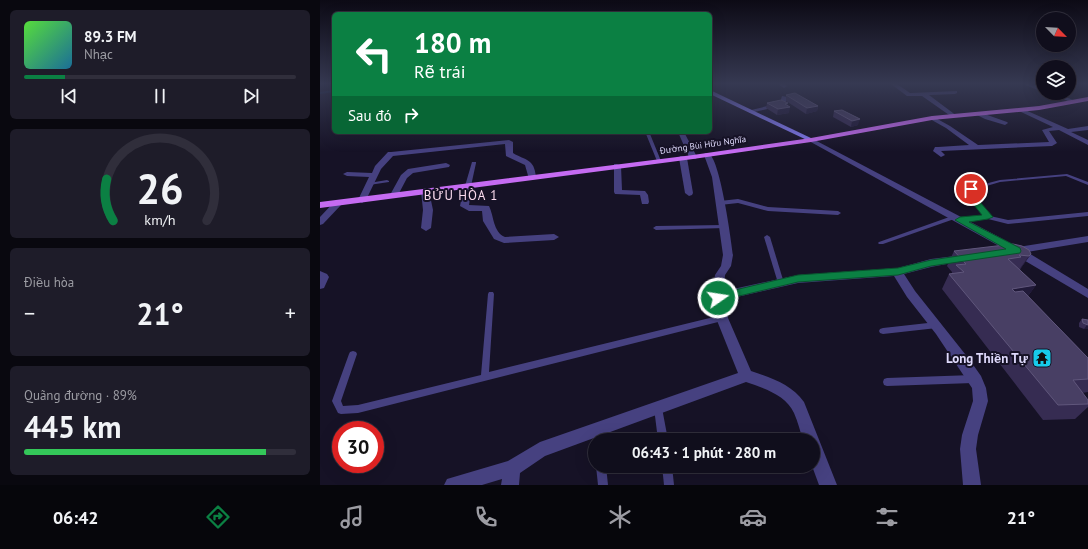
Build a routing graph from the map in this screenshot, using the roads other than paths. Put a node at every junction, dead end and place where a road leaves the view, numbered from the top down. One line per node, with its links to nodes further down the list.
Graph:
1 (741, 107): 6 (street)
2 (771, 107): 6 (street)
3 (941, 107): 8 (street)
4 (1044, 107): 5 (main road, Đường Bùi Hữu Nghĩa)
5 (1021, 110): 7 (main road, Đường Bùi Hữu Nghĩa); 12 (street)
6 (750, 111): 15 (street)
7 (979, 114): 8 (main road, Đường Bùi Hữu Nghĩa); 10 (street)
8 (954, 116): 9 (main road, Đường Bùi Hữu Nghĩa)
9 (932, 118): 15 (main road, Đường Bùi Hữu Nghĩa); 17 (street)
10 (1005, 123)
11 (1088, 128): 12 (street)
12 (1063, 130): 16 (street); 17 (street)
13 (648, 134): 22 (lane)
14 (682, 134): 20 (street)
15 (811, 140): 18 (main road, Đường Bùi Hữu Nghĩa); 44 (street)
16 (1088, 143)
17 (976, 147): 19 (street)
18 (708, 155): 20 (main road, Đường Bùi Hữu Nghĩa); 39 (street)
19 (941, 155)
20 (693, 157): 21 (main road, Đường Bùi Hữu Nghĩa)
21 (683, 158): 22 (main road, Đường Bùi Hữu Nghĩa); 34 (street)
22 (659, 161): 25 (main road, Đường Bùi Hữu Nghĩa)
23 (474, 163): 32 (lane)
24 (446, 165): 35 (street)
25 (617, 166): 28 (main road, Đường Bùi Hữu Nghĩa); 37 (street)
26 (347, 174): 27 (street)
27 (374, 175): 28 (street); 30 (street)
28 (532, 177): 32 (main road, Đường Bùi Hữu Nghĩa)
29 (387, 181): 30 (lane)
30 (369, 184): 36 (street)
31 (1088, 184): 43 (lane)
32 (468, 186): 33 (main road, Đường Bùi Hữu Nghĩa); 50 (street)
33 (425, 192): 35 (main road, Đường Bùi Hữu Nghĩa); 47 (street)
34 (689, 193)
35 (394, 195): 36 (main road, Đường Bùi Hữu Nghĩa)
36 (362, 200): 38 (main road, Đường Bùi Hữu Nghĩa)
37 (645, 202)
38 (338, 203): 40 (main road, Đường Bùi Hữu Nghĩa); 45 (street)
39 (720, 203): 41 (lane); 46 (street)
40 (320, 205)
41 (838, 213)
42 (1088, 214): 43 (lane)
43 (988, 217): 44 (lane)
44 (957, 219): 52 (lane); 53 (street)
45 (320, 222)
46 (723, 227): 48 (lane); 62 (street)
47 (426, 228)
48 (656, 228)
49 (767, 236): 58 (lane)
50 (554, 237)
51 (1088, 239): 53 (street)
52 (881, 243)
53 (1016, 251): 54 (street); 61 (street)
54 (995, 254)
55 (974, 257): 56 (street)
56 (898, 272): 58 (street); 64 (street)
57 (320, 275): 59 (street)
58 (781, 283): 62 (street)
59 (320, 284)
60 (491, 294): 67 (lane)
61 (1088, 294)
62 (718, 298): 63 (street)
63 (722, 318): 67 (lane); 68 (street)
64 (937, 325): 65 (lane); 69 (street)
65 (883, 331)
66 (353, 354): 67 (lane)
67 (485, 376)
68 (746, 376): 71 (street); 74 (street)
69 (975, 379): 70 (lane); 85 (street)
70 (887, 382)
71 (658, 408): 72 (street); 73 (lane)
72 (600, 433)
73 (662, 433)
74 (808, 433)
75 (588, 437): 77 (street)
76 (820, 464): 84 (street)
77 (512, 468): 80 (street); 81 (street)
78 (602, 473): 82 (lane)
79 (667, 473): 83 (lane)
80 (453, 485)
81 (510, 485)
82 (603, 485)
83 (669, 485)
84 (828, 485)
85 (972, 485)

